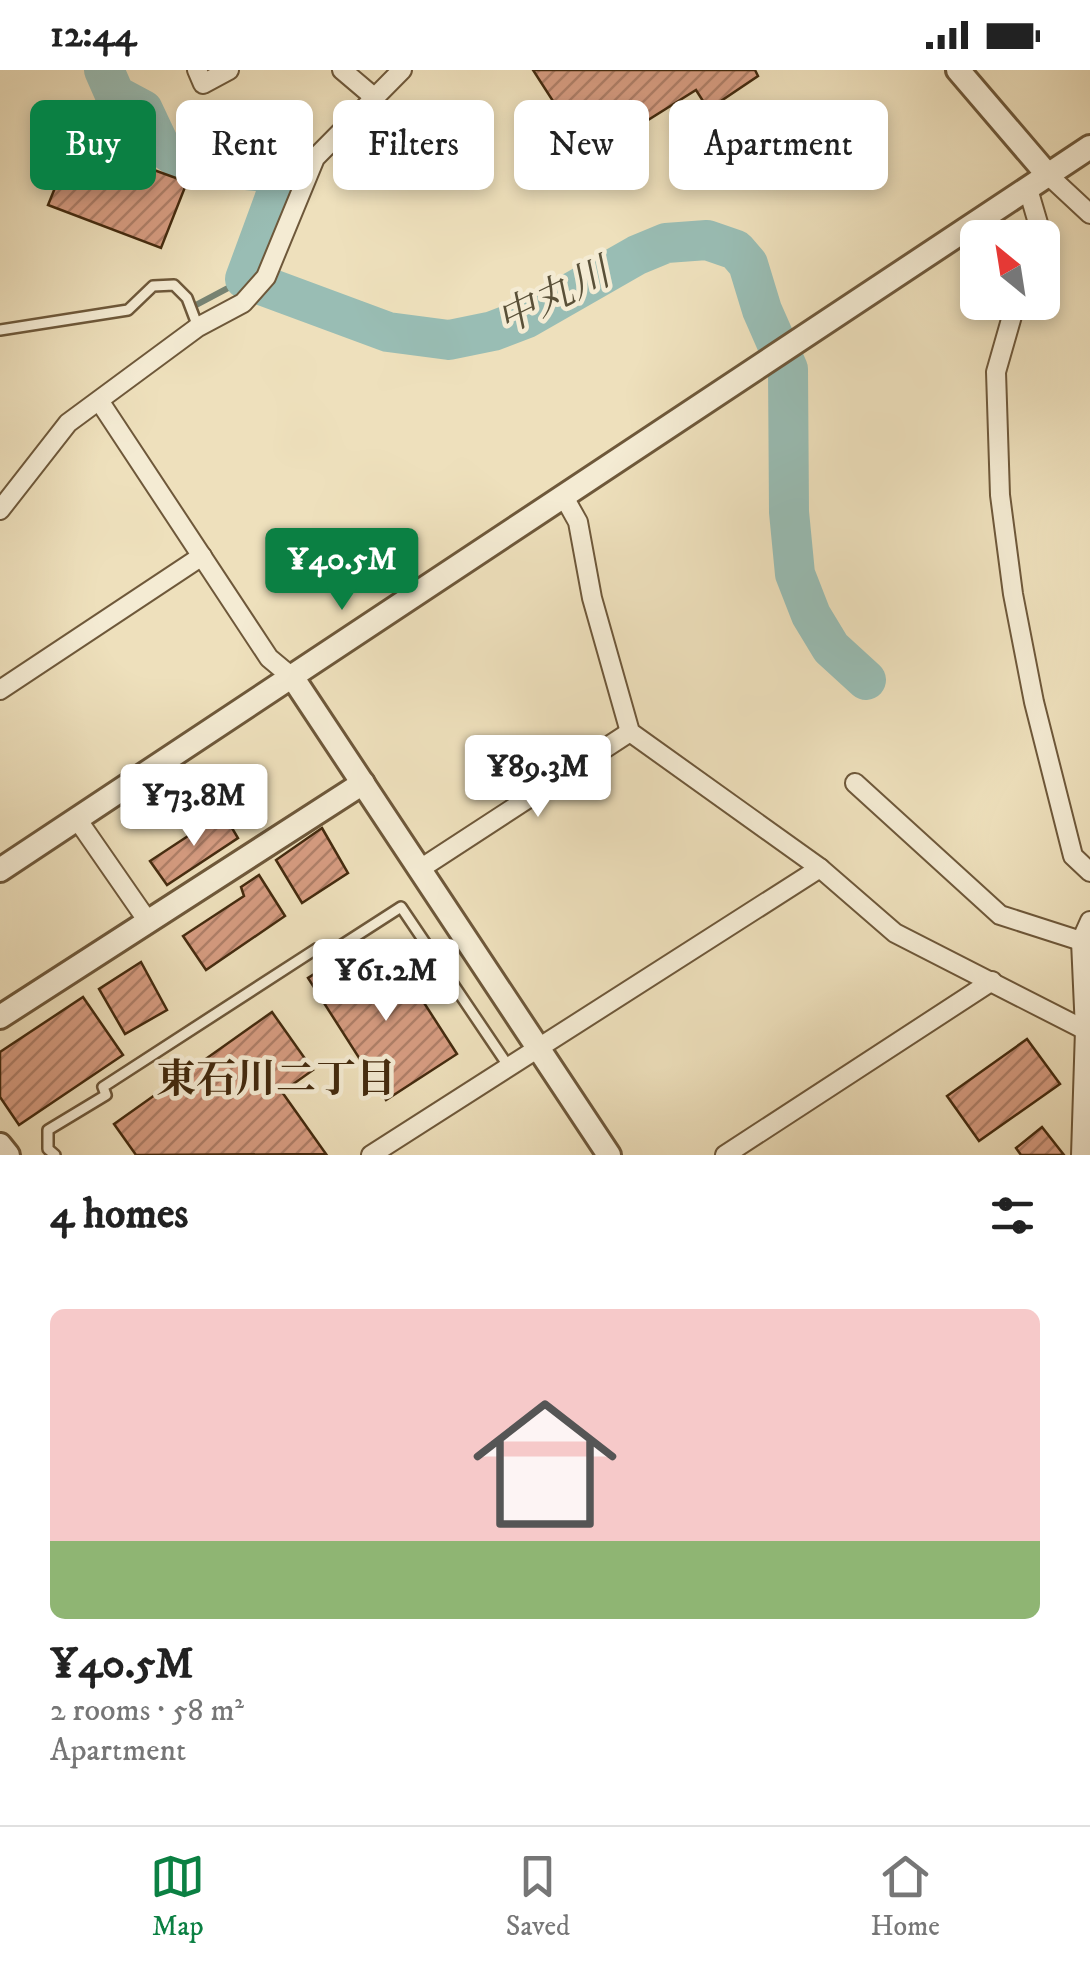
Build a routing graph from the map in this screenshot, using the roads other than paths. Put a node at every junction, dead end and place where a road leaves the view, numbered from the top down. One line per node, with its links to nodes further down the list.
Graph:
1 (197, 70): 2 (street)
2 (229, 70)
3 (342, 70): 6 (street)
4 (402, 70): 6 (street)
5 (958, 70): 8 (street)
6 (375, 98): 13 (street)
7 (1090, 147): 8 (street)
8 (1048, 174): 9 (street); 10 (street)
9 (1028, 190): 11 (street); 16 (street)
10 (1090, 214)
11 (1037, 220)
12 (1011, 320): 28 (street)
13 (198, 327): 14 (lane); 15 (street)
14 (0, 330)
15 (100, 402): 17 (street); 18 (street)
16 (564, 497): 19 (street); 21 (street)
17 (0, 510)
18 (202, 556): 19 (street); 20 (street)
19 (292, 678): 22 (street); 24 (street)
20 (0, 690)
21 (630, 732): 25 (street); 26 (street)
22 (363, 783): 25 (street); 29 (street)
23 (856, 783): 31 (street)
24 (77, 819): 27 (street); 29 (street)
25 (420, 868): 35 (street)
26 (820, 868): 32 (street); 35 (street)
27 (0, 870)
28 (1090, 872)
29 (146, 920): 33 (street)
30 (1090, 921): 31 (street)
31 (1082, 941): 34 (street)
32 (992, 981): 34 (street); 42 (street)
33 (0, 1017)
34 (1088, 1030): 43 (street)
35 (539, 1047): 36 (street); 41 (street)
36 (508, 1067): 39 (lane); 40 (street)
37 (0, 1145): 38 (street)
38 (8, 1155)
39 (55, 1155)
40 (372, 1155)
41 (609, 1155)
42 (725, 1155)
43 (1081, 1155)

